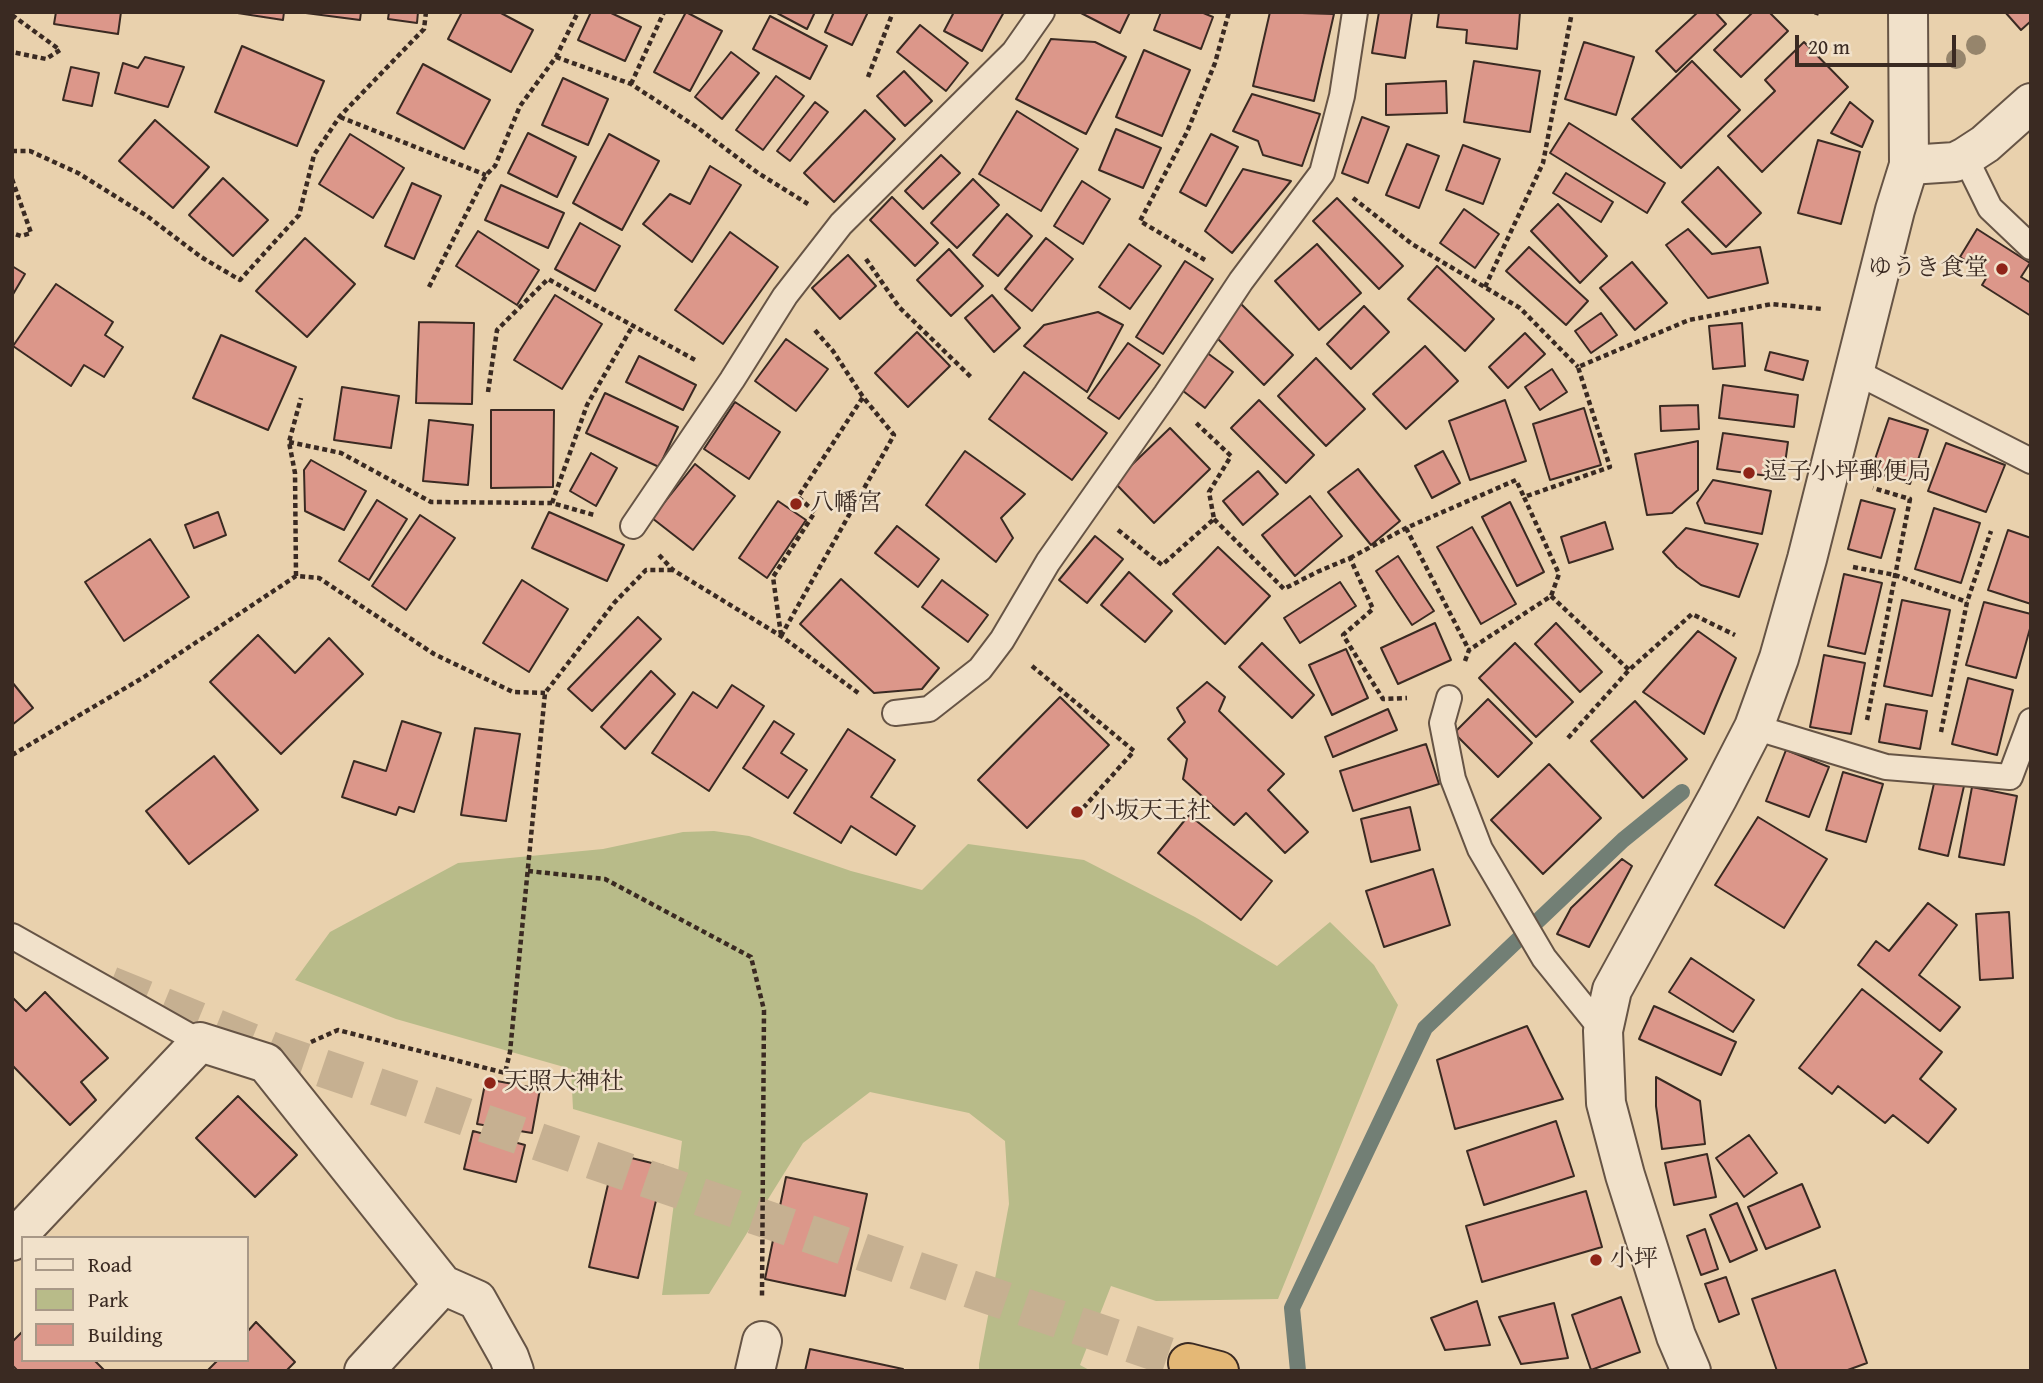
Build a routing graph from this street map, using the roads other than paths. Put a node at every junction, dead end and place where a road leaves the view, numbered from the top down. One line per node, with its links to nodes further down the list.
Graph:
1 (1042, 12): 10 (lane)
2 (1355, 12): 12 (lane)
3 (1908, 12): 6 (street)
4 (2031, 103): 5 (street)
5 (1965, 157): 6 (street); 7 (lane)
6 (1909, 165): 8 (street)
7 (2031, 247)
8 (1854, 371): 9 (lane); 14 (street)
9 (2031, 461)
10 (633, 526)
11 (1449, 698): 16 (lane)
12 (895, 713)
13 (2031, 721): 14 (lane)
14 (1754, 727): 16 (street)
15 (12, 936): 17 (lane)
16 (1603, 1031): 22 (street)
17 (200, 1042): 18 (street); 19 (street)
18 (12, 1241)
19 (443, 1285): 20 (street); 21 (street)
20 (364, 1371)
21 (514, 1371)
22 (1690, 1371)

